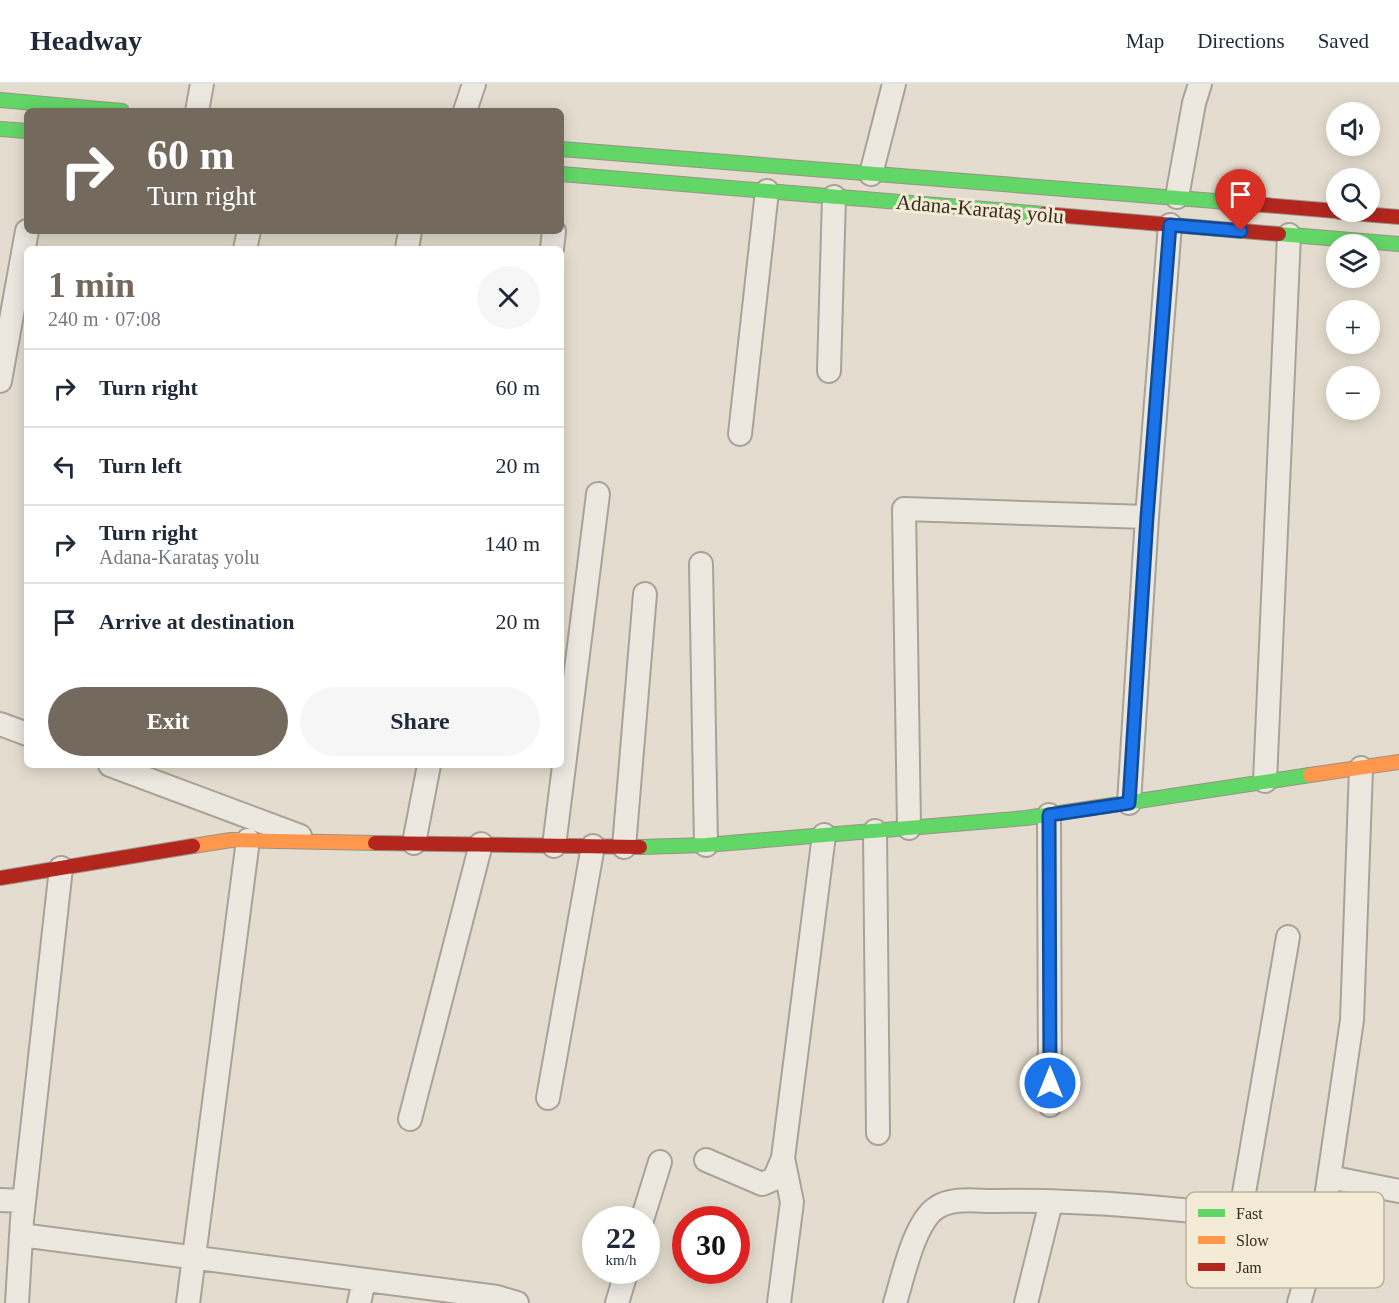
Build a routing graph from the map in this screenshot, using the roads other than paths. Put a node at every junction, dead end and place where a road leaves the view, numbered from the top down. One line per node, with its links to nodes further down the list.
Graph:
1 (202, 84): 7 (street)
2 (474, 84): 8 (street)
3 (894, 84): 12 (street)
4 (1200, 84): 16 (street)
5 (0, 100): 6 (main road)
6 (89, 108)
7 (198, 108)
8 (466, 108)
9 (0, 129): 10 (main road)
10 (24, 131)
11 (564, 149): 12 (main road, Adana-Karataş yolu)
12 (871, 174): 16 (main road, Adana-Karataş yolu)
13 (564, 176): 14 (main road, Adana-Karataş yolu)
14 (767, 191): 15 (main road, Adana-Karataş yolu); 26 (street)
15 (834, 197): 20 (main road, Adana-Karataş yolu); 24 (street)
16 (1176, 197): 17 (main road, Adana-Karataş yolu)
17 (1326, 210)
18 (1380, 215): 19 (main road, Adana-Karataş yolu)
19 (1399, 217)
20 (1170, 225): 21 (main road, Adana-Karataş yolu); 28 (street)
21 (1289, 235): 22 (main road, Adana-Karataş yolu); 39 (street)
22 (1399, 244)
23 (24, 248): 25 (street)
24 (829, 371)
25 (0, 381)
26 (740, 434)
27 (598, 494): 34 (street)
28 (1147, 517): 40 (street); 42 (street)
29 (701, 564): 49 (street)
30 (645, 594): 52 (street)
31 (0, 724): 32 (street)
32 (24, 733)
33 (1399, 762): 38 (main road)
34 (564, 766)
35 (122, 768): 46 (street)
36 (428, 768): 47 (street)
37 (564, 768): 50 (street)
38 (1361, 768): 39 (main road); 63 (street)
39 (1264, 782): 40 (main road)
40 (1129, 803): 41 (main road)
41 (1049, 815): 42 (main road); 57 (street)
42 (909, 828): 43 (main road)
43 (876, 831): 44 (main road); 59 (street)
44 (824, 835): 49 (main road); 60 (street)
45 (248, 840): 46 (main road); 53 (main road); 73 (street)
46 (315, 841): 47 (main road)
47 (414, 843): 48 (main road)
48 (481, 844): 50 (main road); 58 (street)
49 (706, 845): 52 (main road)
50 (554, 846): 51 (main road)
51 (593, 846): 52 (main road); 56 (street)
52 (624, 847)
53 (61, 868): 54 (main road); 68 (street)
54 (0, 878)
55 (1287, 937): 65 (street)
56 (548, 1098)
57 (1050, 1105)
58 (410, 1119)
59 (878, 1133)
60 (783, 1158): 61 (street); 82 (street)
61 (706, 1160)
62 (660, 1162): 70 (street)
63 (1329, 1178): 64 (street); 66 (street)
64 (1399, 1191)
65 (1244, 1192)
66 (1327, 1192)
67 (0, 1200): 68 (street)
68 (24, 1201): 72 (street)
69 (1051, 1202): 71 (street); 83 (street); 84 (street)
70 (646, 1206)
71 (1186, 1210)
72 (21, 1235): 73 (street); 77 (street)
73 (192, 1258): 74 (street); 78 (street)
74 (364, 1281): 79 (street); 80 (street)
75 (623, 1284): 81 (street)
76 (1303, 1288): 85 (street)
77 (17, 1303)
78 (188, 1303)
79 (359, 1303)
80 (517, 1303)
81 (617, 1303)
82 (779, 1303)
83 (895, 1303)
84 (1026, 1303)
85 (1299, 1303)

